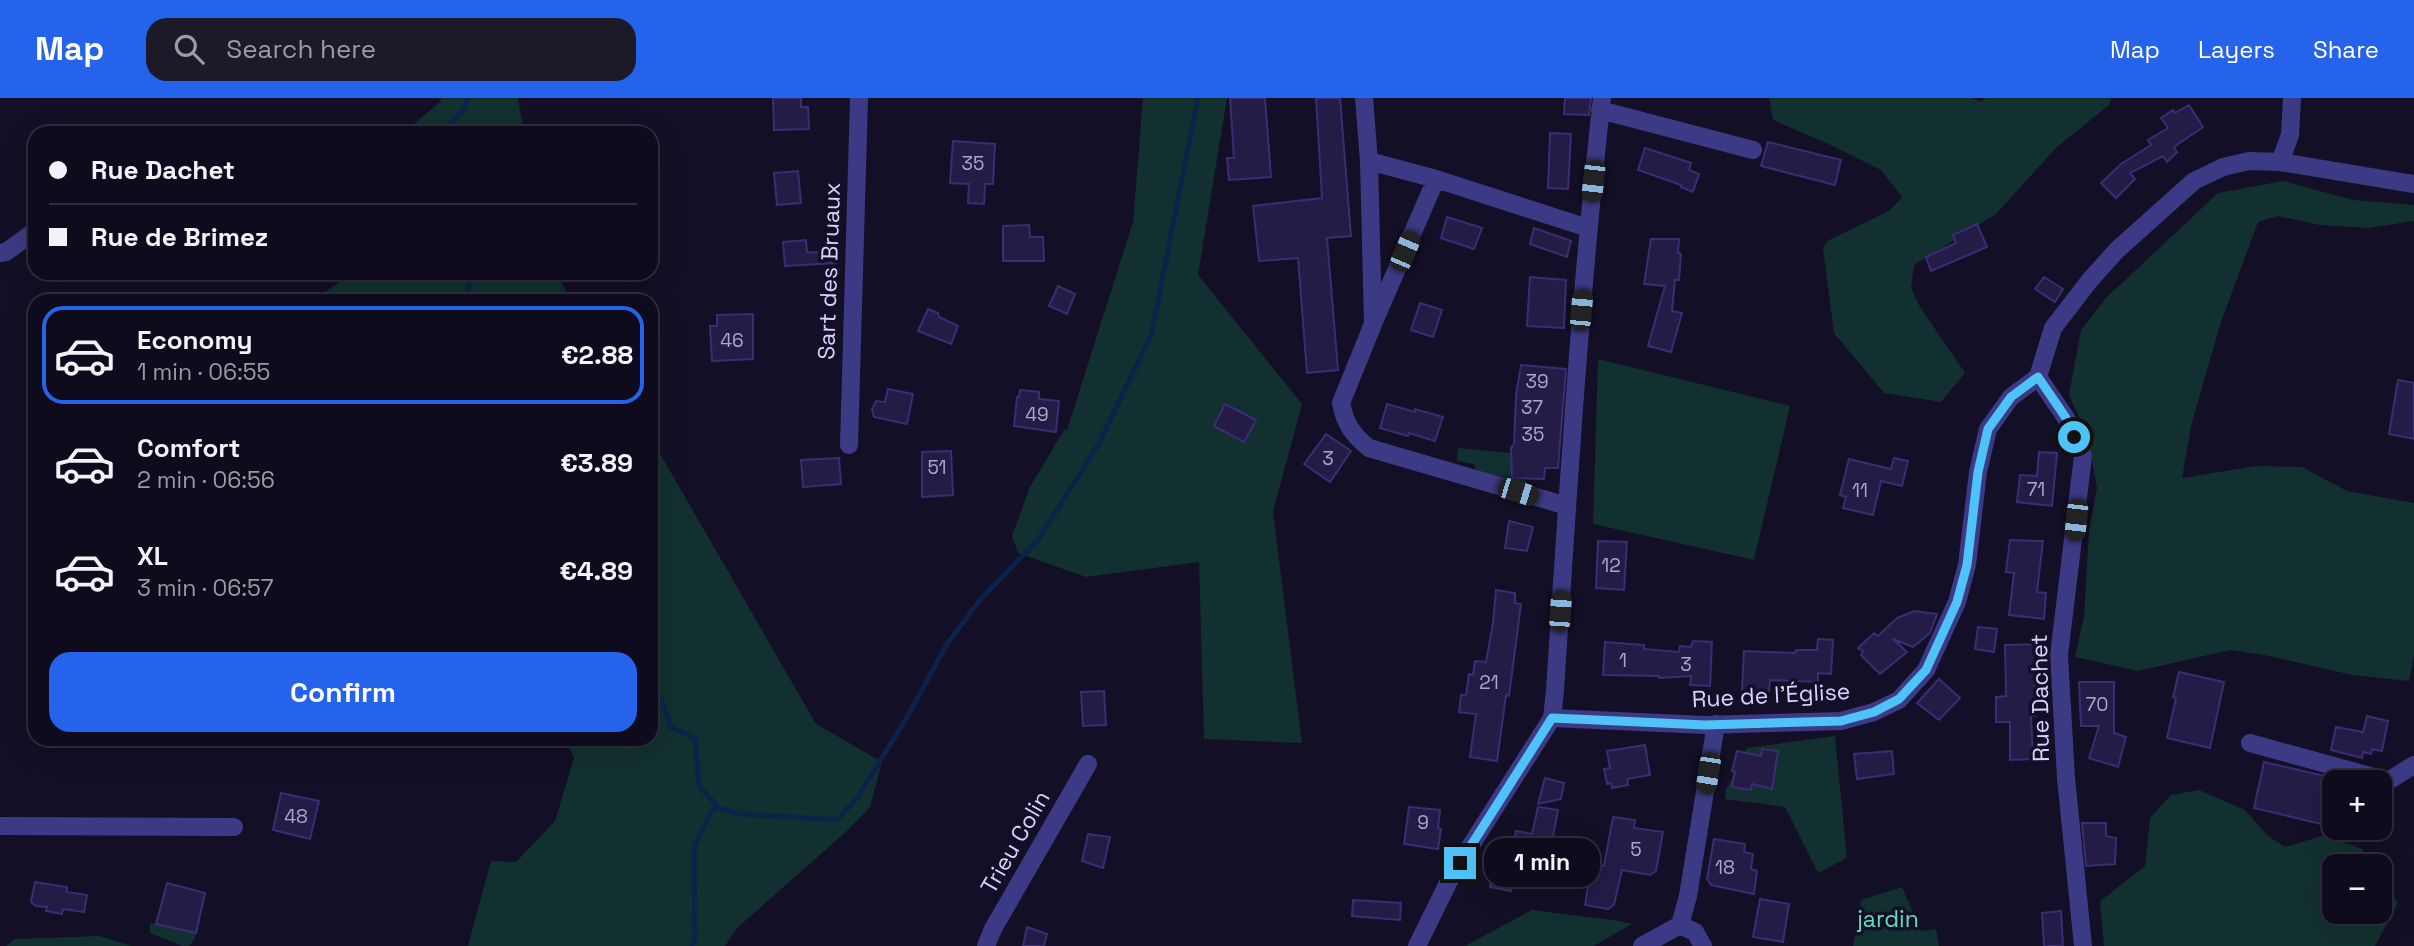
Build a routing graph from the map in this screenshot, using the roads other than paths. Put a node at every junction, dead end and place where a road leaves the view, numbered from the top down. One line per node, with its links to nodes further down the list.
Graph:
1 (859, 98): 15 (street, Sart des Bruaux)
2 (1364, 98): 6 (street)
3 (2292, 98): 7 (street)
4 (1601, 104): 5 (street); 10 (street)
5 (1753, 150)
6 (1368, 161): 8 (street); 13 (street)
7 (2280, 162): 9 (street); 14 (street)
8 (1436, 178): 10 (street); 13 (street)
9 (2414, 184)
10 (1588, 228): 16 (street)
11 (28, 236): 12 (street)
12 (0, 253)
13 (1373, 324): 16 (street)
14 (2038, 377): 18 (street, Rue de l'Église); 29 (street, Rue Dachet)
15 (849, 445)
16 (1567, 506): 17 (street)
17 (1552, 718): 18 (street, Rue de l'Église); 26 (street)
18 (1716, 724): 24 (street)
19 (2250, 743): 21 (street)
20 (1088, 764): 25 (street, Trieu Colin)
21 (2414, 765)
22 (0, 825): 23 (street)
23 (234, 827)
24 (1680, 925): 27 (street); 28 (street)
25 (986, 946)
26 (1417, 946)
27 (1642, 946)
28 (1703, 946)
29 (2084, 946)

